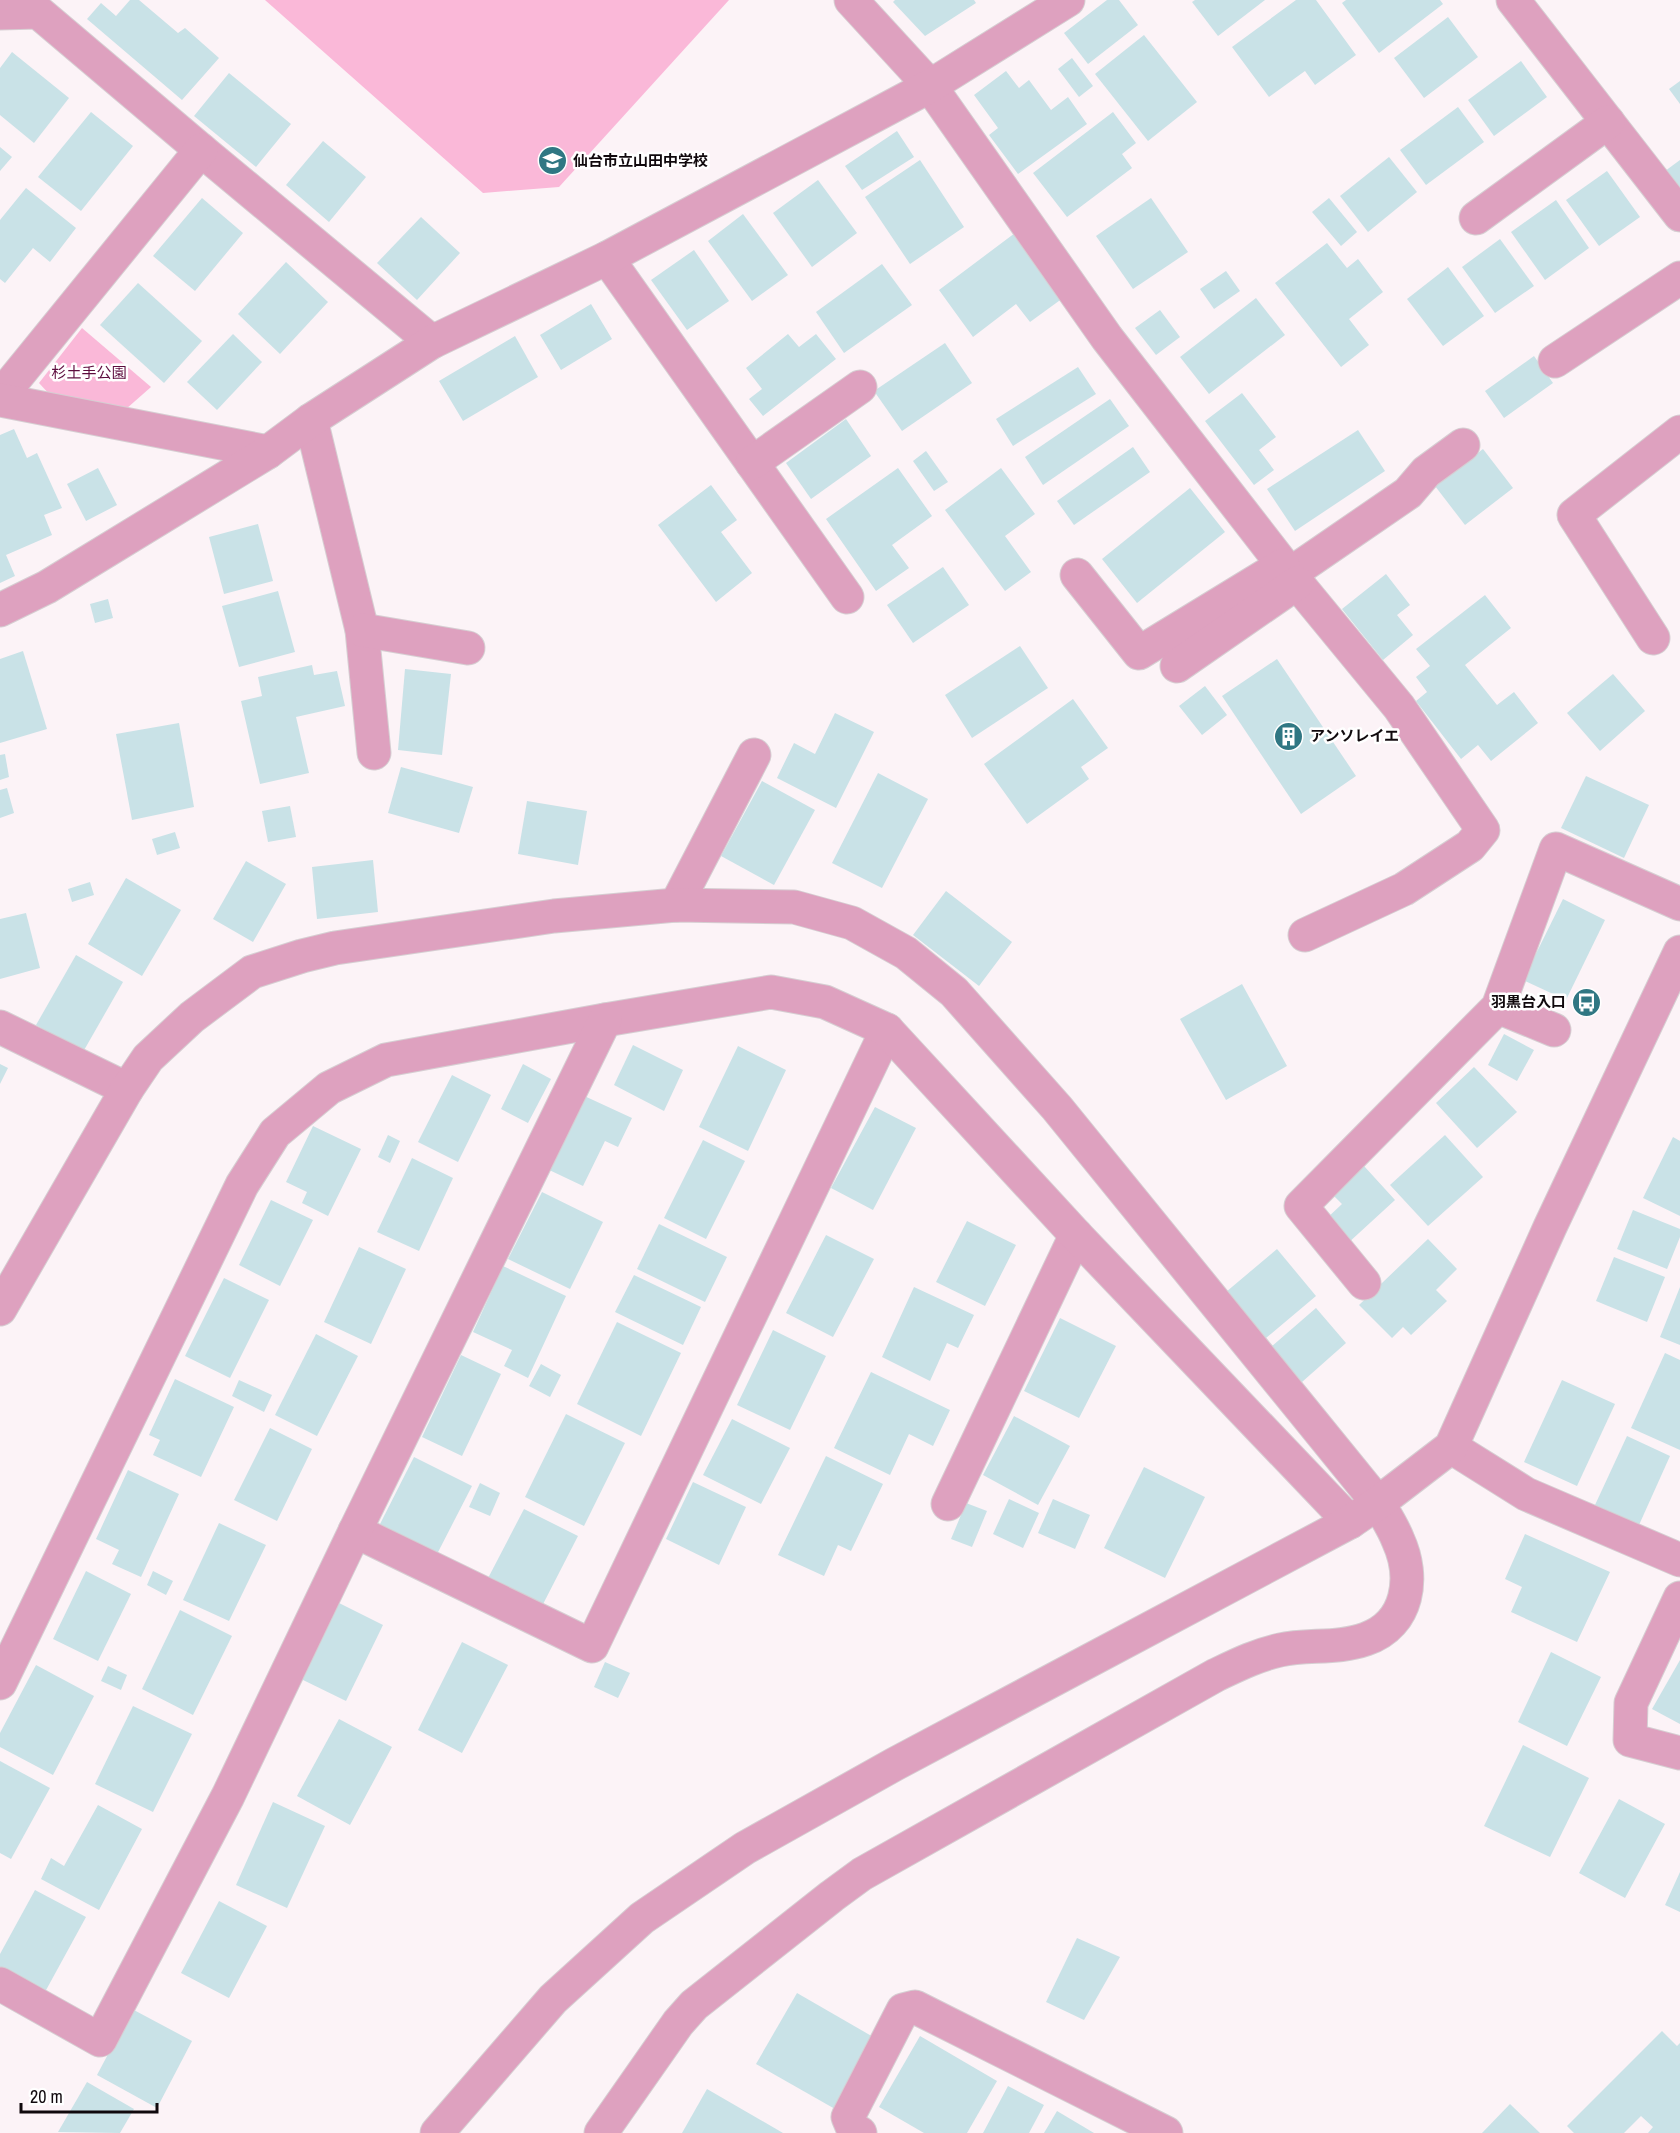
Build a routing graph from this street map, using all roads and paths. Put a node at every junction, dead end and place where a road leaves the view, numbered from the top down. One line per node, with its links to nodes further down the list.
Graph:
1 (851, 0): 5 (street)
2 (1513, 0): 6 (street)
3 (1052, 4): 5 (street)
4 (0, 13): 7 (street)
5 (930, 86): 10 (street); 21 (street)
6 (1608, 122): 8 (street); 9 (street)
7 (201, 150): 12 (street); 15 (street)
8 (1680, 214)
9 (1476, 218)
10 (607, 258): 12 (street); 20 (street)
11 (1680, 278): 13 (street)
12 (432, 342): 16 (street)
13 (1556, 361)
14 (860, 387): 20 (street)
15 (0, 398): 19 (street)
16 (311, 420): 19 (street); 25 (street)
17 (1680, 432): 26 (street)
18 (1463, 445): 21 (street)
19 (268, 452): 24 (street)
20 (752, 463): 23 (street)
21 (1290, 574): 22 (street); 28 (street); 33 (street)
22 (1077, 575)
23 (847, 597)
24 (0, 610)
25 (362, 630): 27 (street); 29 (street)
26 (1653, 638)
27 (468, 648)
28 (1177, 666)
29 (375, 753)
30 (754, 755): 32 (street)
31 (1680, 904): 35 (street)
32 (676, 905): 40 (street); 45 (street)
33 (1305, 935)
34 (1680, 952): 44 (street)
35 (1498, 1007): 39 (street); 42 (street)
36 (605, 1020): 38 (street); 48 (street); 51 (street)
37 (0, 1026): 40 (street)
38 (887, 1030): 41 (street); 48 (street)
39 (1554, 1030)
40 (127, 1089): 43 (street)
41 (1076, 1235): 46 (street); 47 (street)
42 (1364, 1282)
43 (0, 1309)
44 (1451, 1447): 45 (street); 49 (street)
45 (1378, 1503): 47 (street); 55 (street)
46 (948, 1504)
47 (1350, 1522): 54 (street)
48 (355, 1531): 53 (street)
49 (1680, 1560)
50 (1680, 1598): 52 (street)
51 (0, 1683)
52 (1680, 1753)
53 (0, 1984)
54 (437, 2133)
55 (601, 2133)
56 (860, 2133): 57 (street)
57 (1166, 2133)

